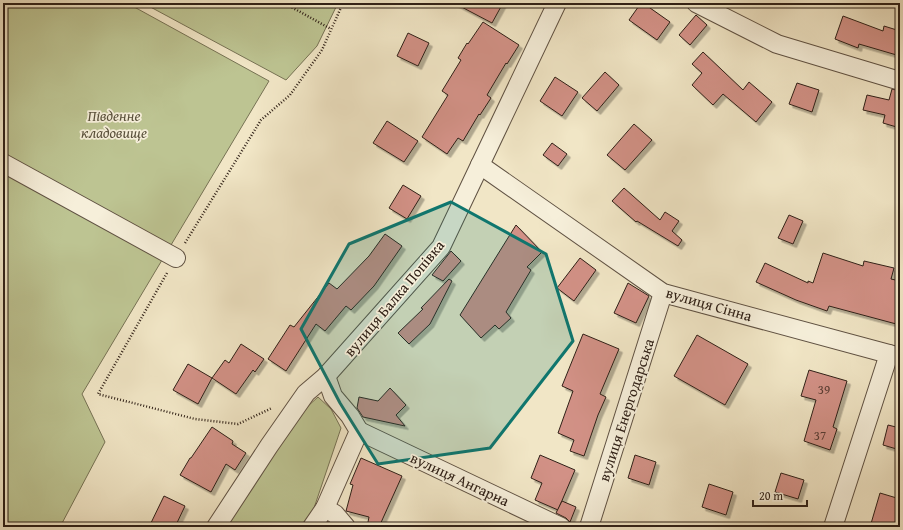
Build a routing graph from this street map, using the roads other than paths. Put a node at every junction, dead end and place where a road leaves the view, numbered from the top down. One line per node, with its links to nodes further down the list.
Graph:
1 (557, 3): 5 (street, вулиця Балка Попівка)
2 (696, 3): 3 (street)
3 (900, 81)
4 (3, 163): 6 (street)
5 (480, 165): 7 (street, вулиця Сінна); 9 (street, вулиця Балка Попівка)
6 (176, 258)
7 (663, 293): 8 (street, вулиця Сінна); 16 (street, вулиця Енергодарська)
8 (895, 355): 17 (street)
9 (326, 376): 10 (street); 12 (street, вулиця Балка Попівка)
10 (359, 431): 11 (street); 15 (street, вулиця Ангарна)
11 (325, 508): 13 (street); 14 (street)
12 (216, 527)
13 (312, 527)
14 (346, 527)
15 (561, 527)
16 (589, 527)
17 (833, 527)

